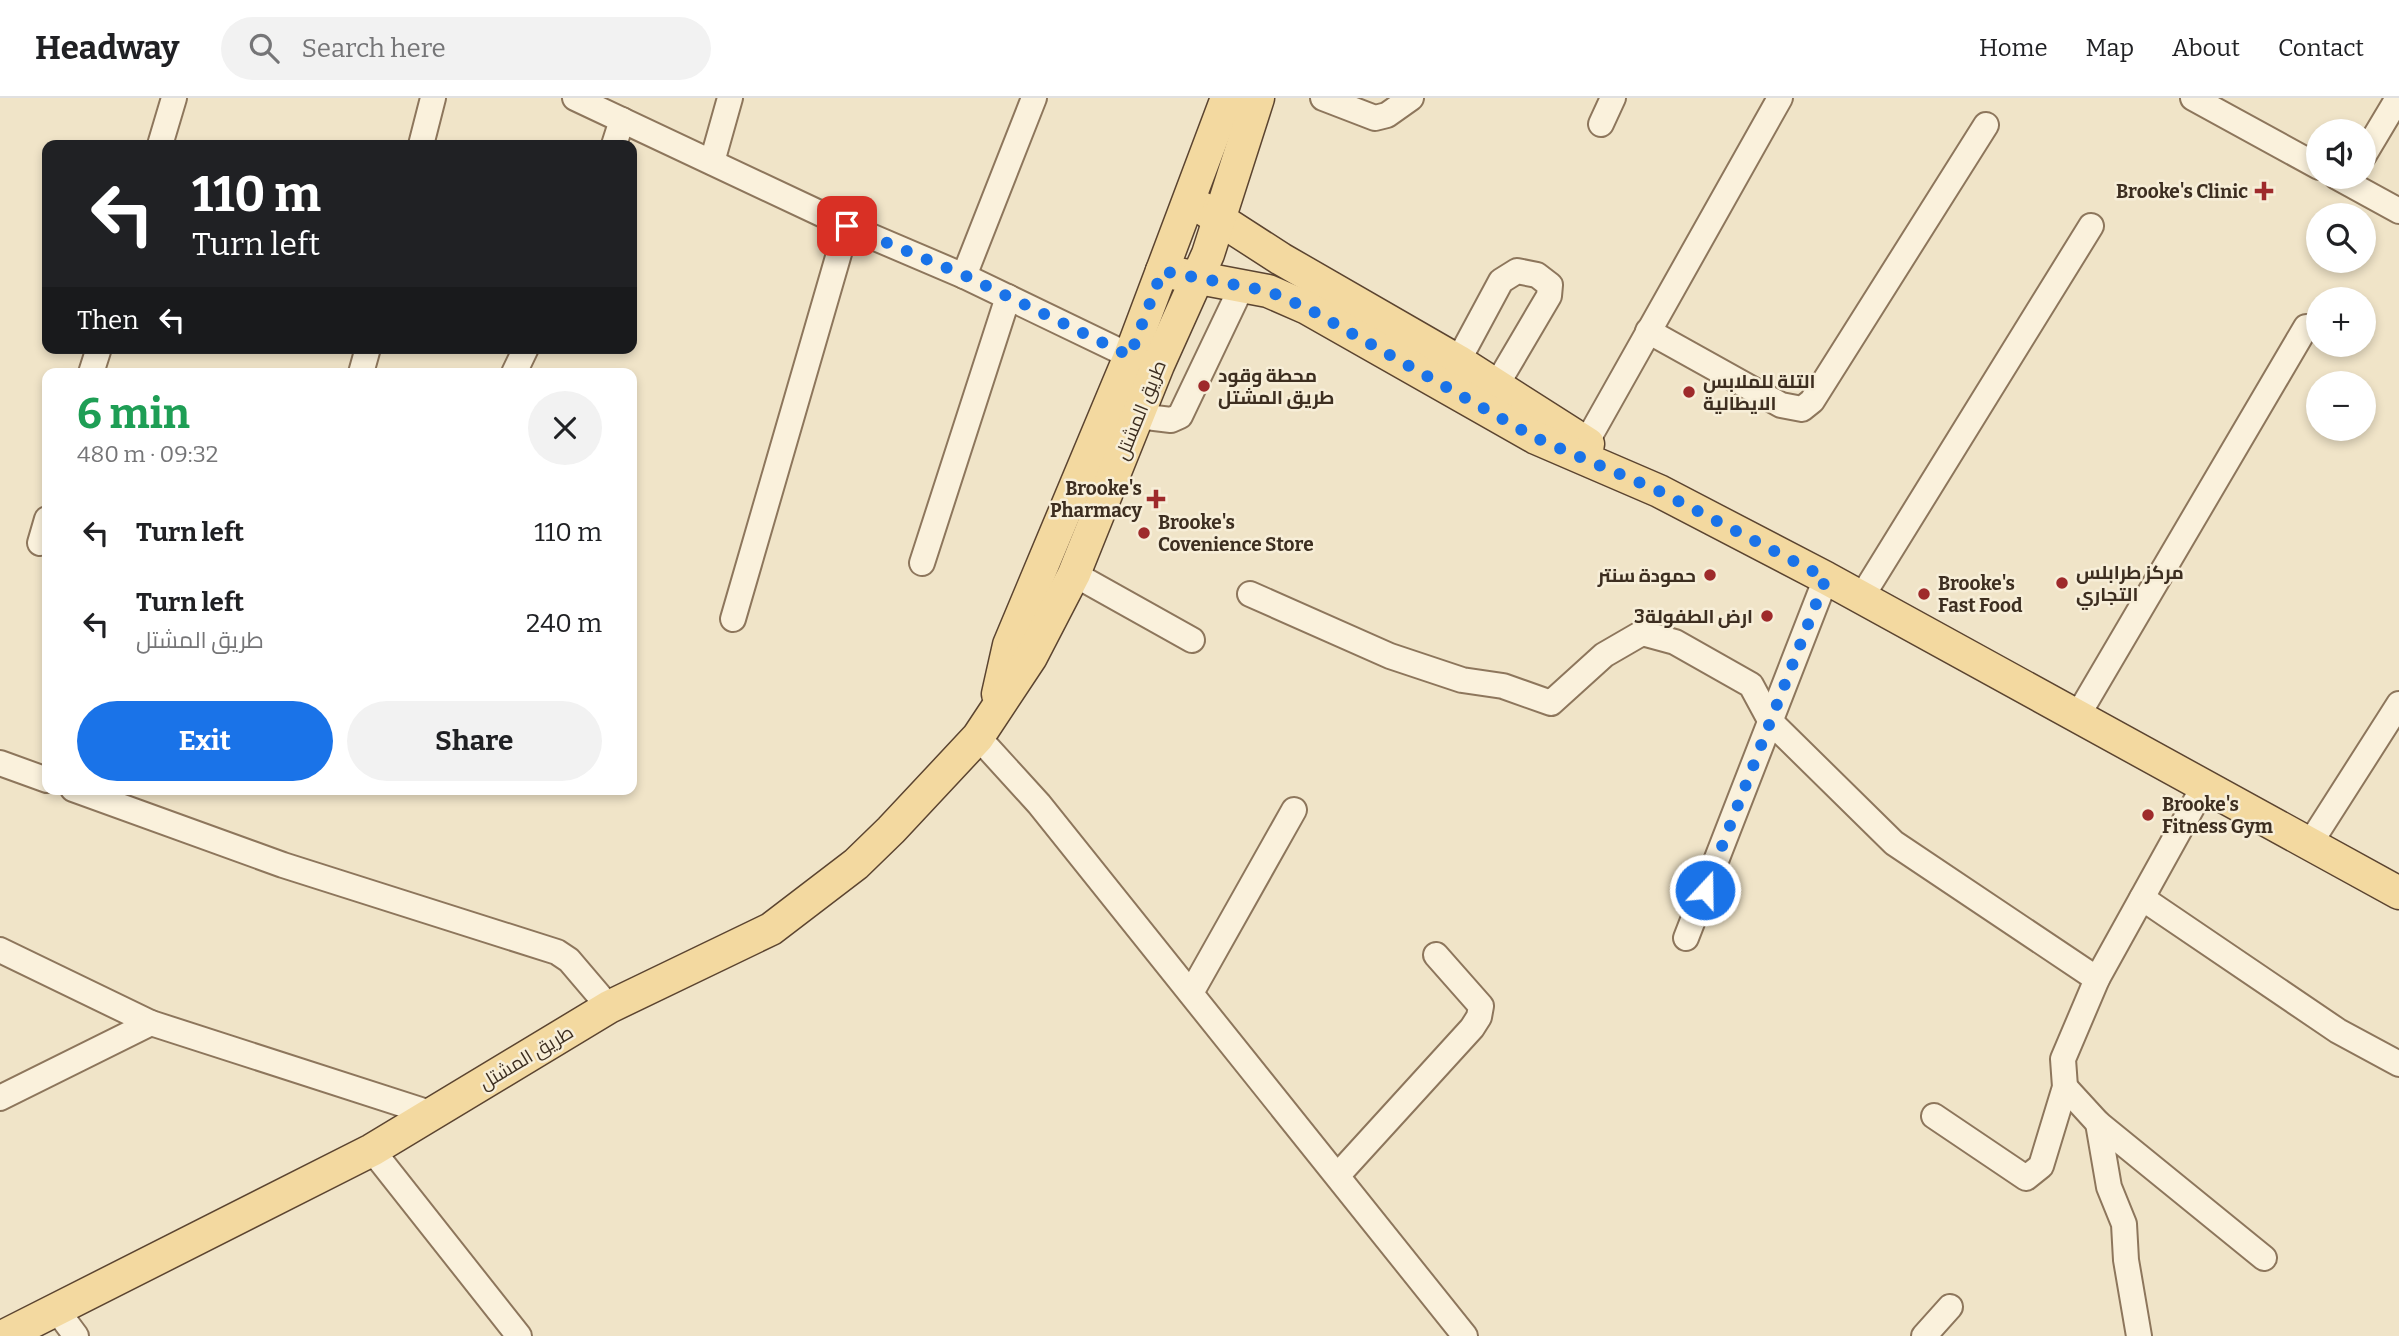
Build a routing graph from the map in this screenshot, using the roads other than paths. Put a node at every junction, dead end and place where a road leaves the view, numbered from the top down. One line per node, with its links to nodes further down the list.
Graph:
1 (174, 98): 18 (street)
2 (433, 98): 19 (street)
3 (575, 98): 14 (street)
4 (730, 98): 22 (street)
5 (1034, 98): 30 (street)
6 (1227, 98): 24 (main road, طريق المشتل)
7 (1258, 98): 26 (main road, طريق المشتل)
8 (1323, 98): 9 (street)
9 (1411, 98)
10 (1613, 98): 15 (street)
11 (1780, 98): 35 (street)
12 (2193, 98): 21 (street)
13 (2398, 98): 17 (street)
14 (622, 120): 20 (street); 22 (street)
15 (1601, 124)
16 (1986, 125): 35 (street)
17 (2376, 135)
18 (161, 140)
19 (422, 140)
20 (616, 140)
21 (2306, 160)
22 (712, 162): 27 (street)
23 (2362, 189): 25 (street)
24 (1188, 201): 26 (main road); 29 (main road, طريق المشتل)
25 (2399, 211)
26 (1219, 218): 31 (main road, طريق المشتل); 37 (main road)
27 (847, 226): 30 (street); 47 (street)
28 (2091, 226): 46 (street)
29 (1162, 271): 31 (main road); 36 (main road, طريق المشتل)
30 (964, 275): 33 (street)
31 (1195, 279): 32 (main road); 39 (main road, طريق المشتل)
32 (1242, 286): 39 (street); 41 (main road)
33 (1009, 297): 36 (street); 42 (street)
34 (2305, 327): 51 (street)
35 (1648, 331): 40 (street)
36 (1130, 356): 50 (main road, طريق المشتل)
37 (1458, 361): 38 (main road); 38 (street)
38 (1496, 386): 40 (main road)
39 (1138, 416): 43 (main road, طريق المشتل)
40 (1586, 443): 41 (main road)
41 (1659, 491): 44 (main road)
42 (922, 563)
43 (1074, 574): 48 (street); 50 (main road, طريق المشتل)
44 (1826, 578): 46 (main road); 52 (street)
45 (1250, 594): 52 (street)
46 (1861, 598): 51 (main road)
47 (733, 619)
48 (1192, 640)
49 (2399, 704): 59 (street)
50 (995, 709): 53 (main road, طريق المشتل)
51 (2078, 715): 56 (main road)
52 (1771, 722): 62 (street); 65 (street)
53 (978, 737): 66 (street); 67 (main road, طريق المشتل)
54 (0, 763): 55 (street)
55 (42, 778)
56 (2204, 786): 59 (main road); 61 (street)
57 (90, 795): 67 (street)
58 (1294, 810): 66 (street)
59 (2309, 845): 60 (main road)
60 (2399, 893)
61 (2141, 898): 65 (street); 69 (street)
62 (1686, 938)
63 (0, 950): 68 (street)
64 (1436, 955): 76 (street)
65 (2096, 979): 70 (street)
66 (1191, 993): 76 (street)
67 (609, 1007): 72 (main road, طريق المشتل)
68 (151, 1023): 71 (street); 72 (street)
69 (2399, 1064)
70 (2065, 1087): 73 (street); 74 (street)
71 (0, 1098)
72 (433, 1114): 75 (main road, طريق المشتل)
73 (1934, 1116)
74 (2098, 1123): 77 (street); 85 (street)
75 (372, 1150): 79 (main road, طريق المشتل); 82 (street)
76 (1338, 1175): 83 (street)
77 (2264, 1258)
78 (1950, 1307): 84 (street)
79 (56, 1309): 80 (main road, طريق المشتل); 81 (street)
80 (4, 1336)
81 (76, 1336)
82 (519, 1336)
83 (1465, 1336)
84 (1924, 1336)
85 (2139, 1336)

